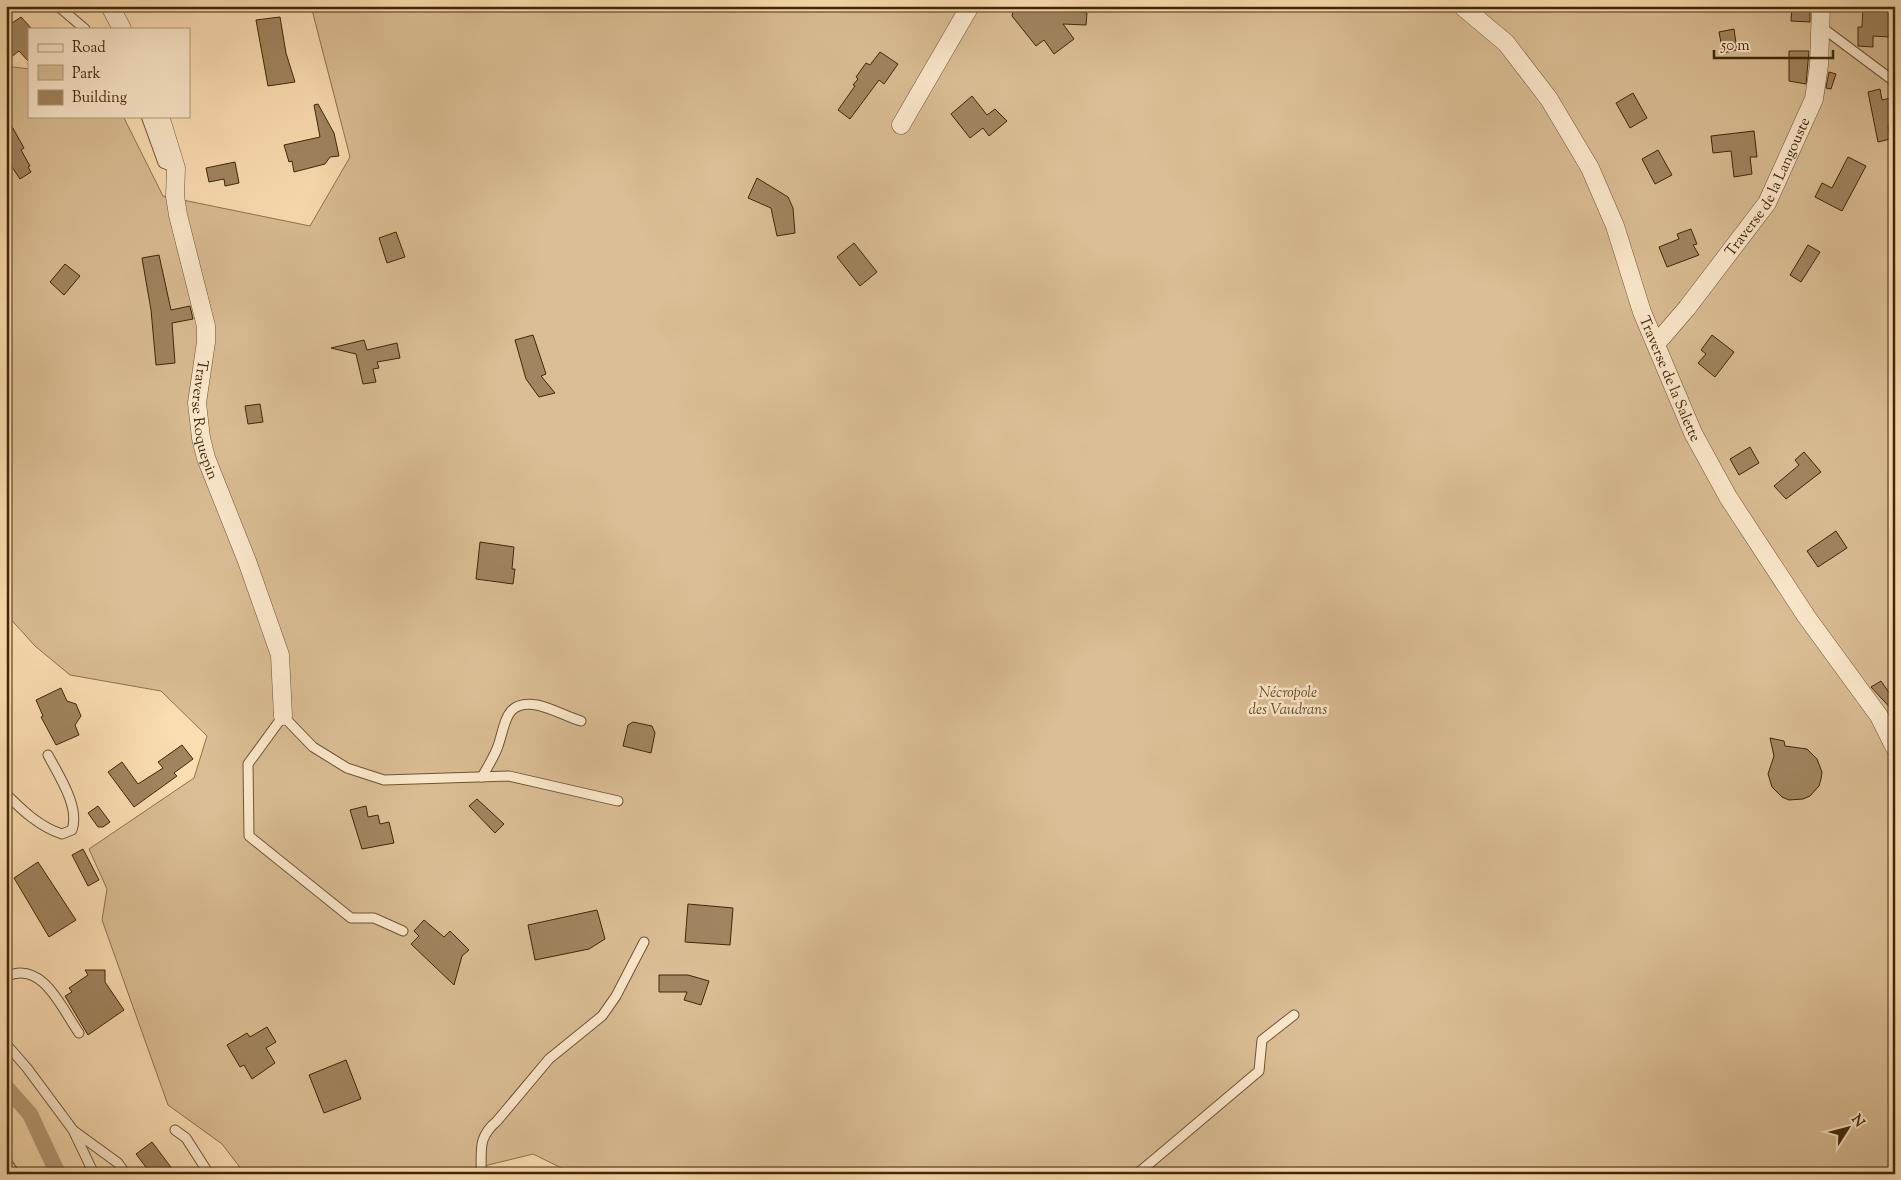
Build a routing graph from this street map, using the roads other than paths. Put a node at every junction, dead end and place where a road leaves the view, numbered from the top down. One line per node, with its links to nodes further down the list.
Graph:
1 (58, 6): 7 (lane)
2 (110, 6): 8 (street)
3 (970, 6): 12 (street)
4 (1462, 6): 14 (street, Traverse de la Salette)
5 (1821, 6): 6 (street, Traverse de la Langouste)
6 (1820, 26): 9 (lane); 14 (street, Traverse de la Langouste)
7 (84, 28)
8 (121, 28)
9 (1895, 82)
10 (147, 118): 13 (lane)
11 (161, 118): 13 (street, Traverse Roquepin)
12 (901, 125)
13 (176, 168): 15 (street, Traverse Roquepin)
14 (1656, 344): 17 (street, Traverse de la Salette)
15 (284, 716): 19 (lane); 22 (lane)
16 (581, 721): 19 (lane)
17 (1895, 748)
18 (48, 755): 20 (lane)
19 (482, 777): 21 (lane)
20 (6, 794)
21 (618, 801)
22 (403, 930)
23 (644, 942): 35 (lane)
24 (6, 977): 26 (lane)
25 (1294, 1014): 36 (lane)
26 (79, 1033)
27 (6, 1044): 28 (lane)
28 (73, 1130): 32 (lane); 33 (lane)
29 (175, 1130): 34 (lane)
30 (6, 1161): 31 (lane)
31 (15, 1174)
32 (94, 1174)
33 (126, 1174)
34 (209, 1174)
35 (481, 1174)
36 (1137, 1174)

